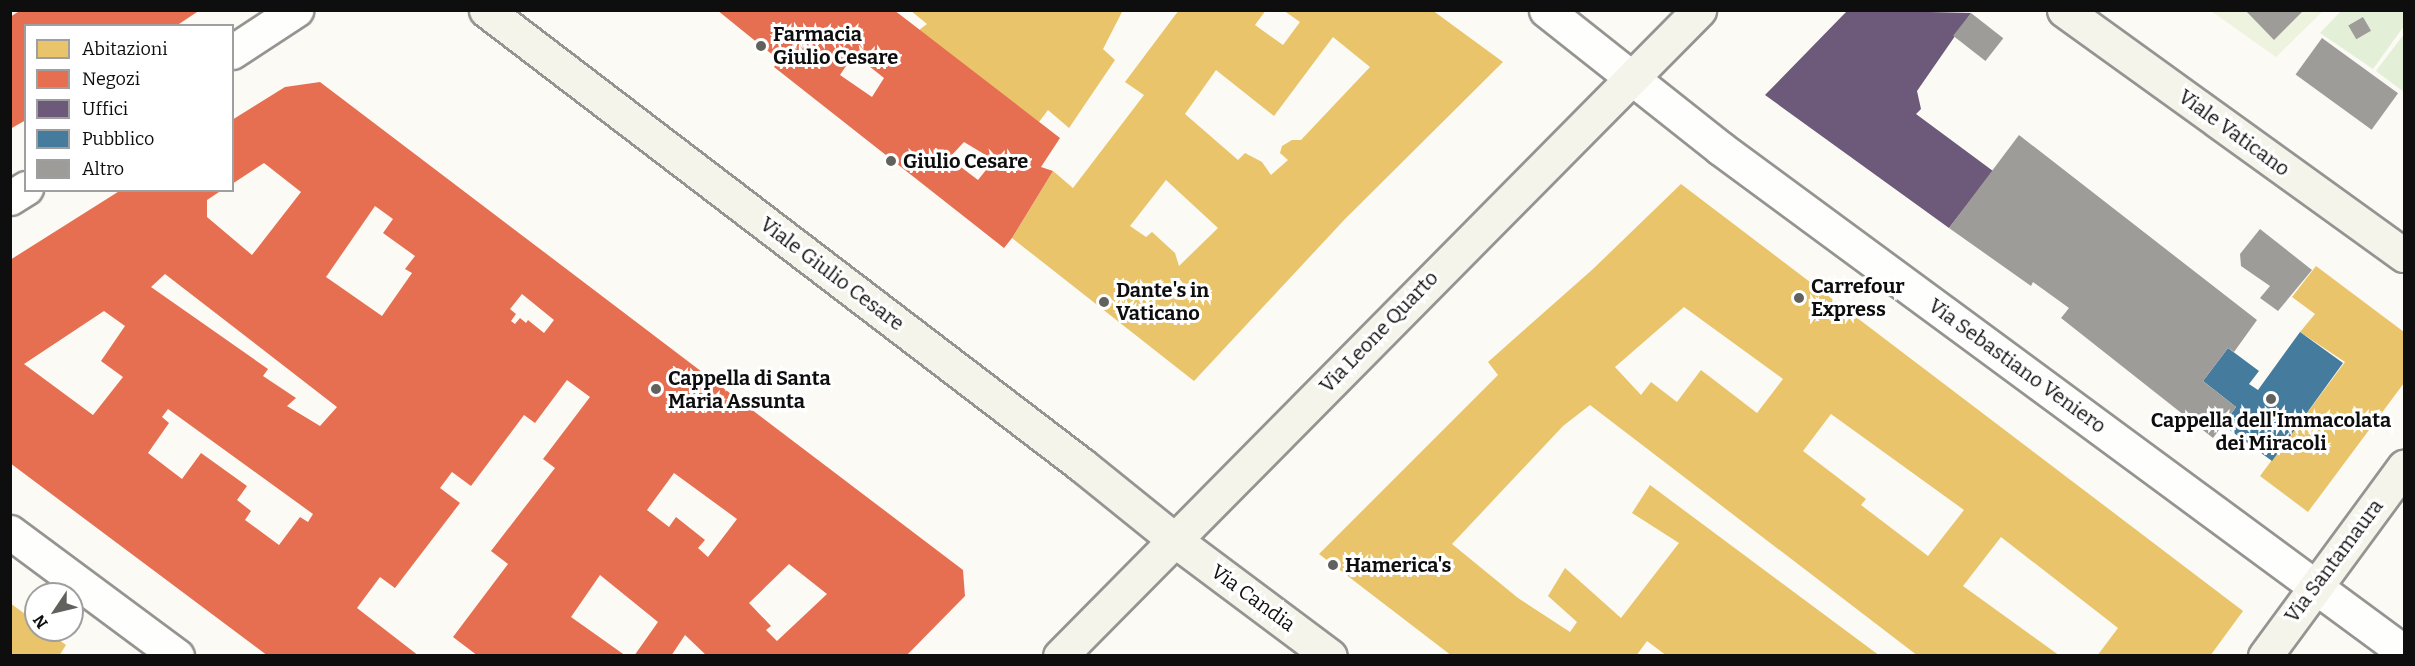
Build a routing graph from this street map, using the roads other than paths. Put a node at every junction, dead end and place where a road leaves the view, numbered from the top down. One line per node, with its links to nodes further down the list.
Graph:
1 (296, 10): 6 (street)
2 (486, 10): 13 (street, Viale Giulio Cesare)
3 (1546, 10): 7 (street, Via Sebastiano Veniero)
4 (1699, 10): 7 (street, Via Leone Quarto)
5 (2064, 10): 10 (street, Viale Vaticano)
6 (234, 51)
7 (1629, 78): 13 (street, Via Leone Quarto); 14 (street, Via Sebastiano Veniero)
8 (24, 189): 9 (street)
9 (10, 198)
10 (2404, 255)
11 (2404, 467): 14 (street, Via Santamaura)
12 (10, 532): 16 (street)
13 (1176, 542): 17 (street, Via Leone Quarto); 18 (street, Via Candia)
14 (2316, 586): 15 (street, Via Sebastiano Veniero); 19 (street, Via Santamaura)
15 (2404, 652)
16 (177, 656)
17 (1060, 656)
18 (1330, 656)
19 (2265, 656)

